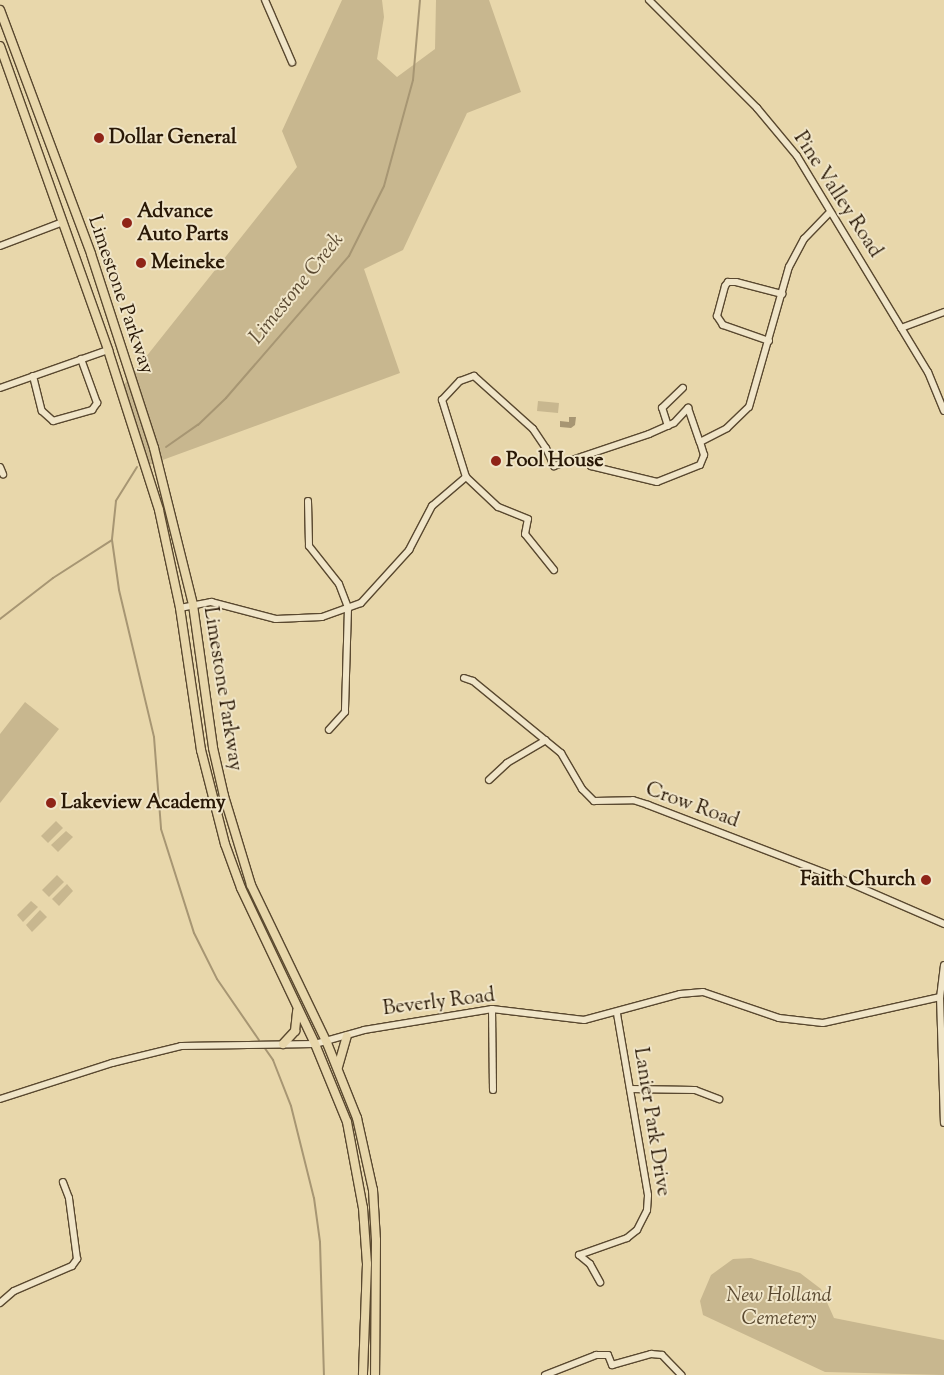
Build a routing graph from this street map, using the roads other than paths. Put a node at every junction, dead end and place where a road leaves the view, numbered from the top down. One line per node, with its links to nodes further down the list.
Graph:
1 (266, 0): 5 (street)
2 (649, 0): 8 (street, Pine Valley Road)
3 (0, 10): 6 (main road, Limestone Parkway)
4 (0, 46): 7 (main road, Limestone Parkway)
5 (292, 62)
6 (27, 78): 7 (main road); 15 (main road, Limestone Parkway)
7 (14, 83): 9 (main road, Limestone Parkway)
8 (830, 212): 11 (street); 13 (street, Pine Valley Road)
9 (63, 222): 10 (street); 16 (main road, Limestone Parkway)
10 (0, 246)
11 (782, 294): 14 (street); 14 (street)
12 (944, 312): 13 (street)
13 (901, 328): 21 (street, Pine Valley Road)
14 (769, 340): 23 (street)
15 (121, 346): 16 (main road); 28 (main road, Limestone Parkway)
16 (108, 350): 17 (street); 29 (main road, Limestone Parkway)
17 (81, 359): 18 (street); 18 (street)
18 (33, 376): 19 (street)
19 (0, 388)
20 (683, 388): 22 (street)
21 (944, 411)
22 (668, 426): 23 (street); 24 (street)
23 (700, 442): 24 (street)
24 (582, 456): 25 (street)
25 (466, 477): 27 (street); 30 (street)
26 (308, 501): 30 (street)
27 (554, 570)
28 (193, 605): 29 (street); 30 (street); 42 (main road, Limestone Parkway)
29 (180, 608): 38 (main road, Limestone Parkway)
30 (348, 608): 32 (street)
31 (464, 678): 33 (street, Crow Road)
32 (329, 730)
33 (546, 740): 34 (street); 35 (street, Crow Road)
34 (488, 780)
35 (944, 924)
36 (944, 965): 37 (street)
37 (940, 997): 40 (street, Beverly Road); 50 (street)
38 (296, 1004): 43 (main road); 44 (main road, Limestone Parkway)
39 (492, 1009): 40 (street, Beverly Road); 41 (street, Beverly Road); 47 (street)
40 (617, 1013): 46 (street, Lanier Park Drive)
41 (346, 1036): 42 (street, Beverly Road); 45 (main road)
42 (327, 1042): 44 (street, Beverly Road); 45 (main road, Limestone Parkway)
43 (283, 1044): 44 (street, Beverly Road); 49 (street, Beverly Road)
44 (316, 1044): 54 (main road, Limestone Parkway)
45 (338, 1068): 55 (main road, Limestone Parkway)
46 (630, 1089): 48 (street); 52 (street, Lanier Park Drive)
47 (493, 1090)
48 (719, 1098)
49 (0, 1099)
50 (944, 1123)
51 (63, 1182): 53 (street)
52 (600, 1282)
53 (0, 1303)
54 (362, 1375)
55 (375, 1375)
56 (545, 1375): 57 (street)
57 (681, 1375)

